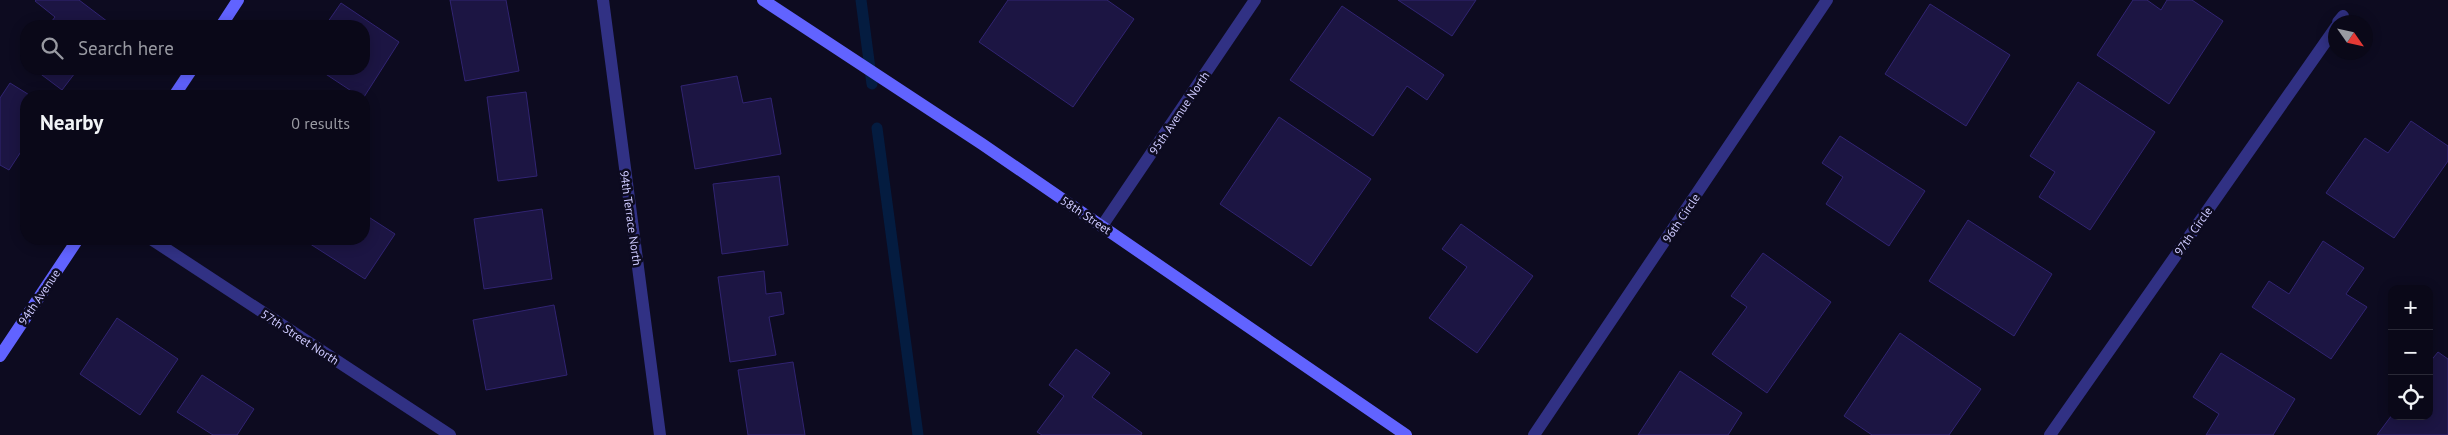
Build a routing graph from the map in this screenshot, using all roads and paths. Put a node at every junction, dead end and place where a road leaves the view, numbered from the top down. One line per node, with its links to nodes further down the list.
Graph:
1 (238, 0): 6 (street)
2 (603, 0): 15 (street, 94th Terrace North)
3 (763, 0): 10 (street, 58th Street)
4 (1255, 0): 10 (street, 95th Avenue North)
5 (1827, 0): 17 (street, 96th Circle)
6 (225, 20)
7 (2328, 38): 18 (street, 97th Circle)
8 (188, 75): 9 (street)
9 (178, 90)
10 (1102, 226): 16 (street, 58th Street)
11 (74, 245): 13 (street, 94th Avenue)
12 (160, 245): 14 (street, 57th Street North)
13 (0, 356)
14 (450, 435)
15 (660, 435)
16 (1406, 435)
17 (1534, 435)
18 (2050, 435)

